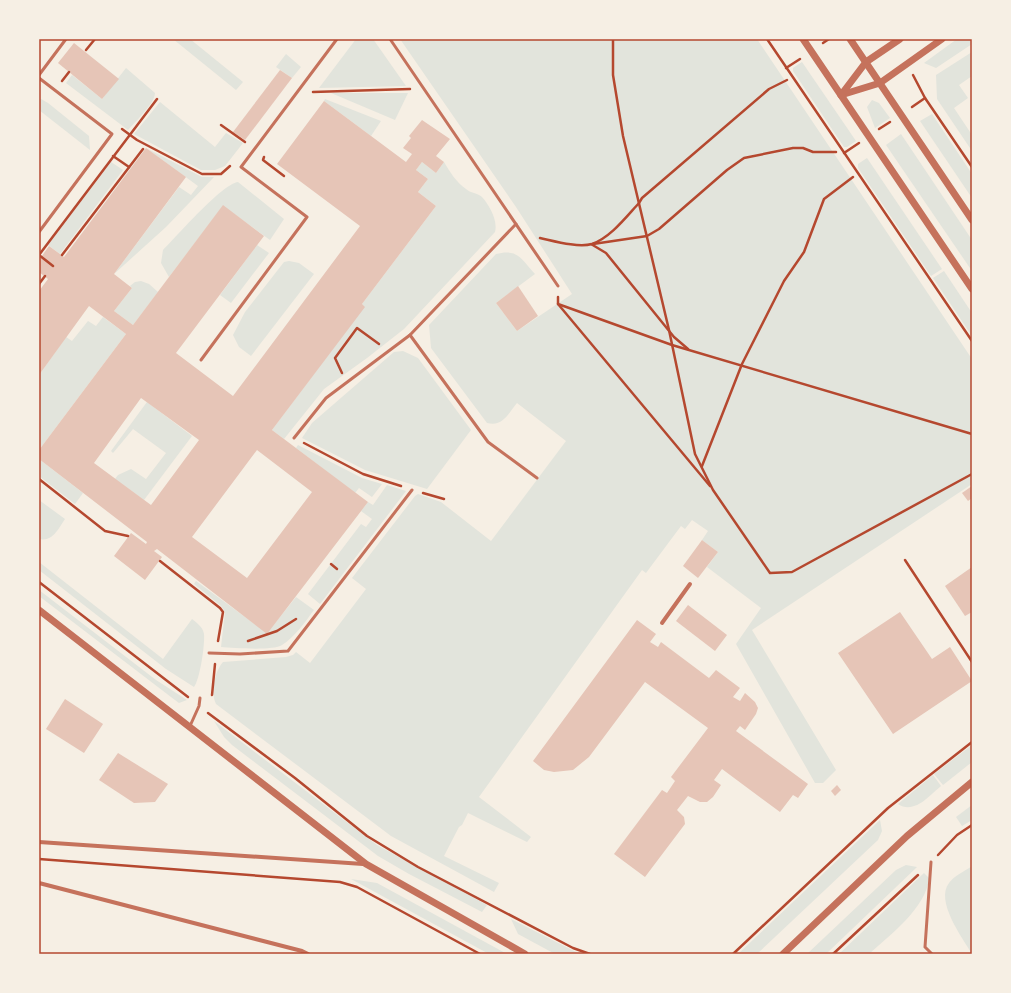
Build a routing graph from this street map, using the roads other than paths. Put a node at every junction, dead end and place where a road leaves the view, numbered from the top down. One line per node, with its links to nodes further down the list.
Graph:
1 (66, 39): 9 (lane)
2 (337, 39): 19 (lane)
3 (390, 39): 14 (lane)
4 (803, 39): 12 (street)
5 (850, 39): 8 (street)
6 (900, 39): 8 (street)
7 (942, 39): 11 (street)
8 (866, 62): 11 (street); 12 (street)
9 (39, 74)
10 (39, 78): 15 (lane)
11 (880, 83): 12 (street); 13 (street)
12 (841, 95): 17 (street)
13 (972, 220)
14 (516, 224): 16 (lane); 18 (lane)
15 (39, 232)
16 (558, 286)
17 (972, 289)
18 (410, 335): 20 (lane); 21 (lane)
19 (201, 360)
20 (294, 438)
21 (537, 478)
22 (412, 490): 26 (lane)
23 (690, 584): 25 (street)
24 (39, 610): 28 (street)
25 (662, 623)
26 (209, 653)
27 (200, 698): 28 (lane)
28 (190, 726): 32 (street)
29 (972, 782): 36 (street)
30 (39, 842): 32 (street)
31 (931, 862): 37 (lane)
32 (366, 864): 35 (street)
33 (39, 883): 34 (street)
34 (308, 954)
35 (525, 954)
36 (783, 954)
37 (932, 954)

